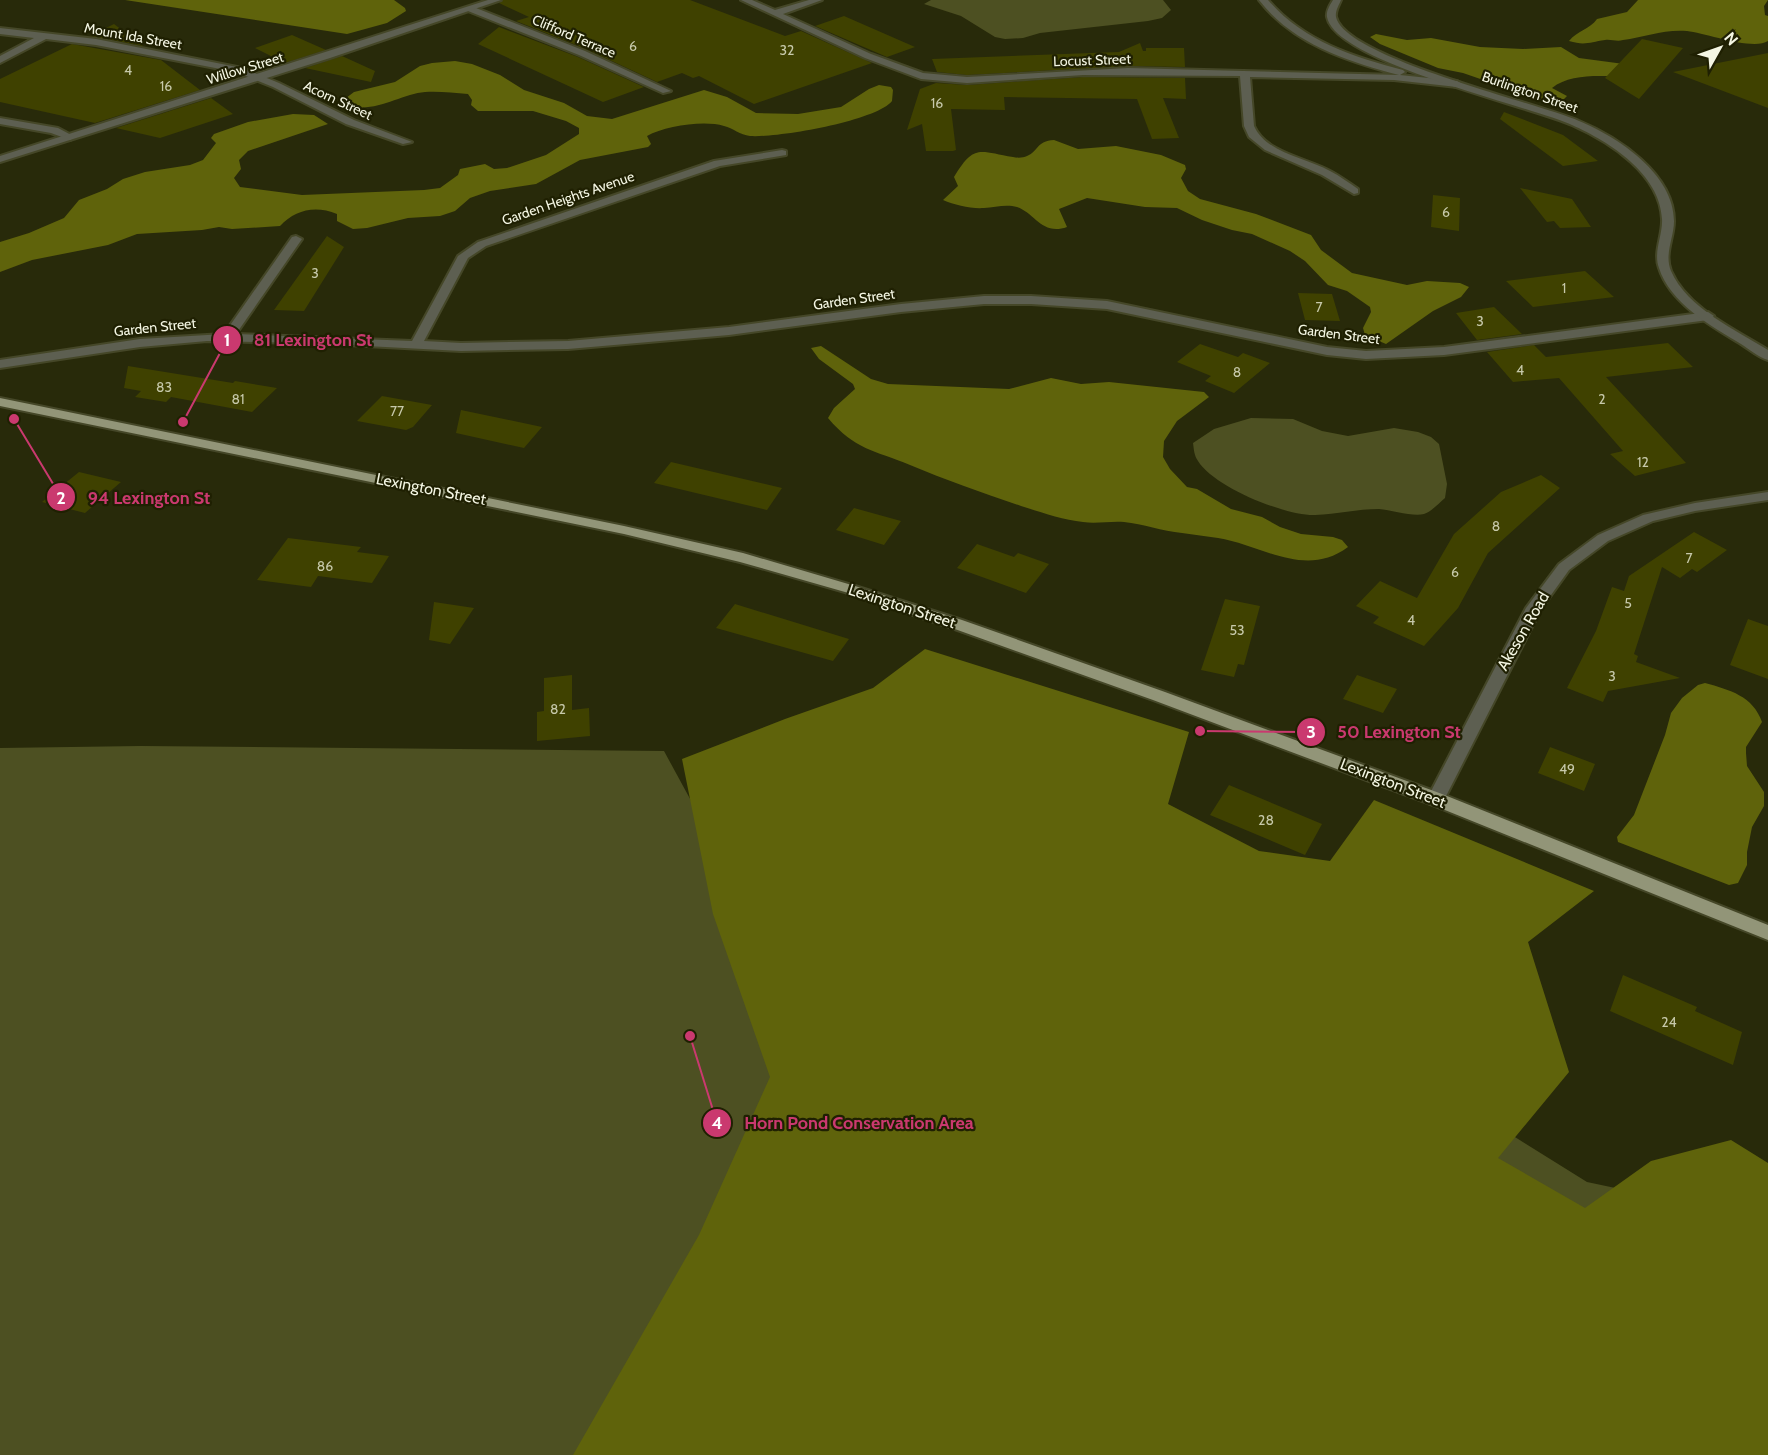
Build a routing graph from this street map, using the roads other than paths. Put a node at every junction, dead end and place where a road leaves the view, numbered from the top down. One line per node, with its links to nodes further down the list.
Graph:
1 (497, 0): 6 (street, Willow Street)
2 (745, 0): 7 (street, Locust Street)
3 (818, 0): 7 (street)
4 (1263, 0): 13 (street)
5 (1336, 0): 13 (street, Burlington Street)
6 (471, 9): 12 (street, Willow Street); 14 (street, Clifford Terrace)
7 (776, 14): 11 (street, Locust Street)
8 (0, 31): 9 (street, Mount Ida Street)
9 (46, 35): 10 (street); 12 (street, Mount Ida Street)
10 (0, 60)
11 (1245, 75): 13 (street, Locust Street); 20 (street)
12 (259, 78): 16 (street, Willow Street); 17 (street, Acorn Street)
13 (1457, 84): 22 (street, Burlington Street)
14 (666, 91)
15 (0, 122): 16 (street)
16 (70, 137): 19 (street, Willow Street)
17 (407, 142)
18 (782, 153): 24 (street, Garden Heights Avenue)
19 (0, 159)
20 (1354, 191)
21 (296, 239): 23 (street)
22 (1708, 316): 24 (street, Garden Street); 25 (street, Burlington Street)
23 (228, 337): 24 (street, Garden Street); 26 (street, Garden Street)
24 (416, 345)
25 (1768, 356)
26 (0, 364)
27 (0, 402): 29 (main road, Lexington Street)
28 (1768, 496): 29 (street, Akeson Road)
29 (1436, 799): 30 (main road, Lexington Street)
30 (1768, 933)

